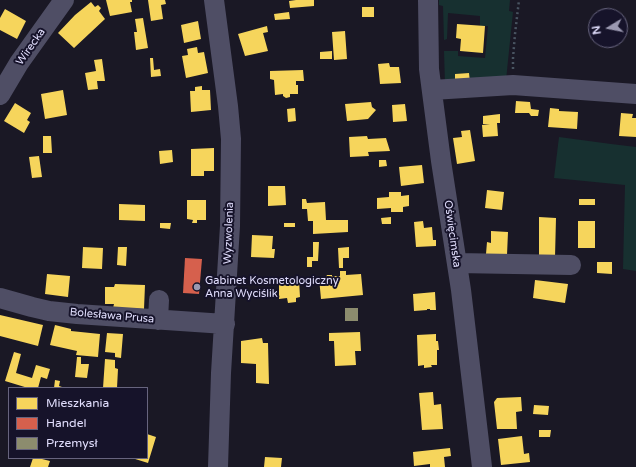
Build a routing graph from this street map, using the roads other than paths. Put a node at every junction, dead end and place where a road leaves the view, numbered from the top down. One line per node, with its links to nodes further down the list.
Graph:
1 (64, 0): 6 (street, Wirecka)
2 (214, 0): 12 (street, Wyzwolenia)
3 (428, 0): 4 (street, Oświęcimska)
4 (432, 90): 5 (street); 7 (street, Oświęcimska)
5 (636, 94)
6 (0, 95)
7 (457, 263): 8 (street); 14 (street, Oświęcimska)
8 (571, 265)
9 (0, 298): 11 (street, Bolesława Prusa)
10 (159, 300): 11 (street)
11 (158, 320): 12 (street, Bolesława Prusa)
12 (225, 324): 13 (street, Wyzwolenia)
13 (218, 467)
14 (482, 467)

